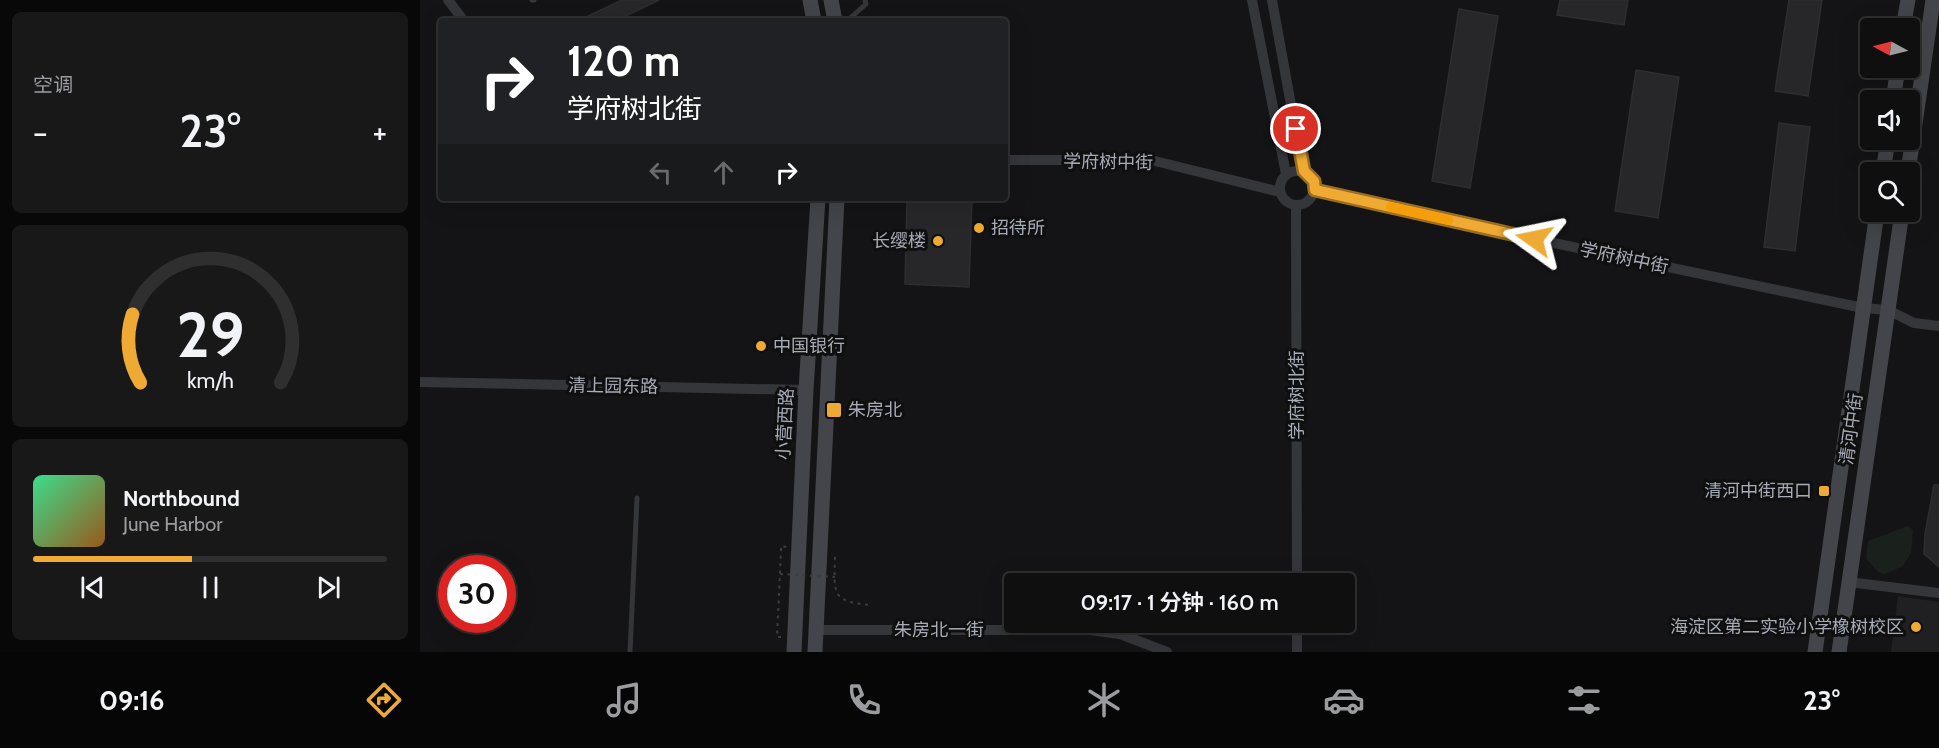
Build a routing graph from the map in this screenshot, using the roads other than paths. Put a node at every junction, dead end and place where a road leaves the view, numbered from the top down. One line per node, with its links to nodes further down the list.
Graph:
1 (448, 0): 9 (street)
2 (810, 0): 10 (street)
3 (831, 0): 11 (street)
4 (866, 0): 12 (lane)
5 (1252, 0): 17 (street)
6 (1272, 0): 16 (street)
7 (1908, 0): 13 (street)
8 (1933, 0): 15 (street)
9 (462, 18)
10 (813, 18)
11 (834, 18)
12 (850, 18)
13 (1905, 18)
14 (1008, 160): 19 (street, 学府树中街)
15 (1909, 162)
16 (1304, 171): 17 (street); 18 (street)
17 (1286, 174): 19 (street)
18 (1315, 190): 22 (street); 25 (street, 学府树中街)
19 (1280, 192): 22 (street)
20 (818, 201): 29 (street, 小营西路)
21 (837, 201): 34 (street)
22 (1296, 206): 31 (street, 学府树北街)
23 (1876, 222): 25 (street, 清河中街)
24 (1901, 222): 26 (street, 清河中街)
25 (1863, 308): 26 (street, 学府树中街); 41 (street, 清河中街)
26 (1888, 310): 27 (street); 32 (street, 清河中街)
27 (1939, 326)
28 (420, 382): 29 (street, 清上园东路)
29 (806, 390): 37 (street, 小营西路)
30 (637, 498): 36 (lane)
31 (1297, 573)
32 (1848, 582): 33 (street); 42 (street, 清河中街)
33 (1939, 593)
34 (816, 630): 38 (street); 39 (street, 朱房北一街)
35 (1297, 633): 40 (street)
36 (630, 652)
37 (794, 652)
38 (815, 652)
39 (1167, 652)
40 (1297, 652)
41 (1815, 652)
42 (1839, 652)

